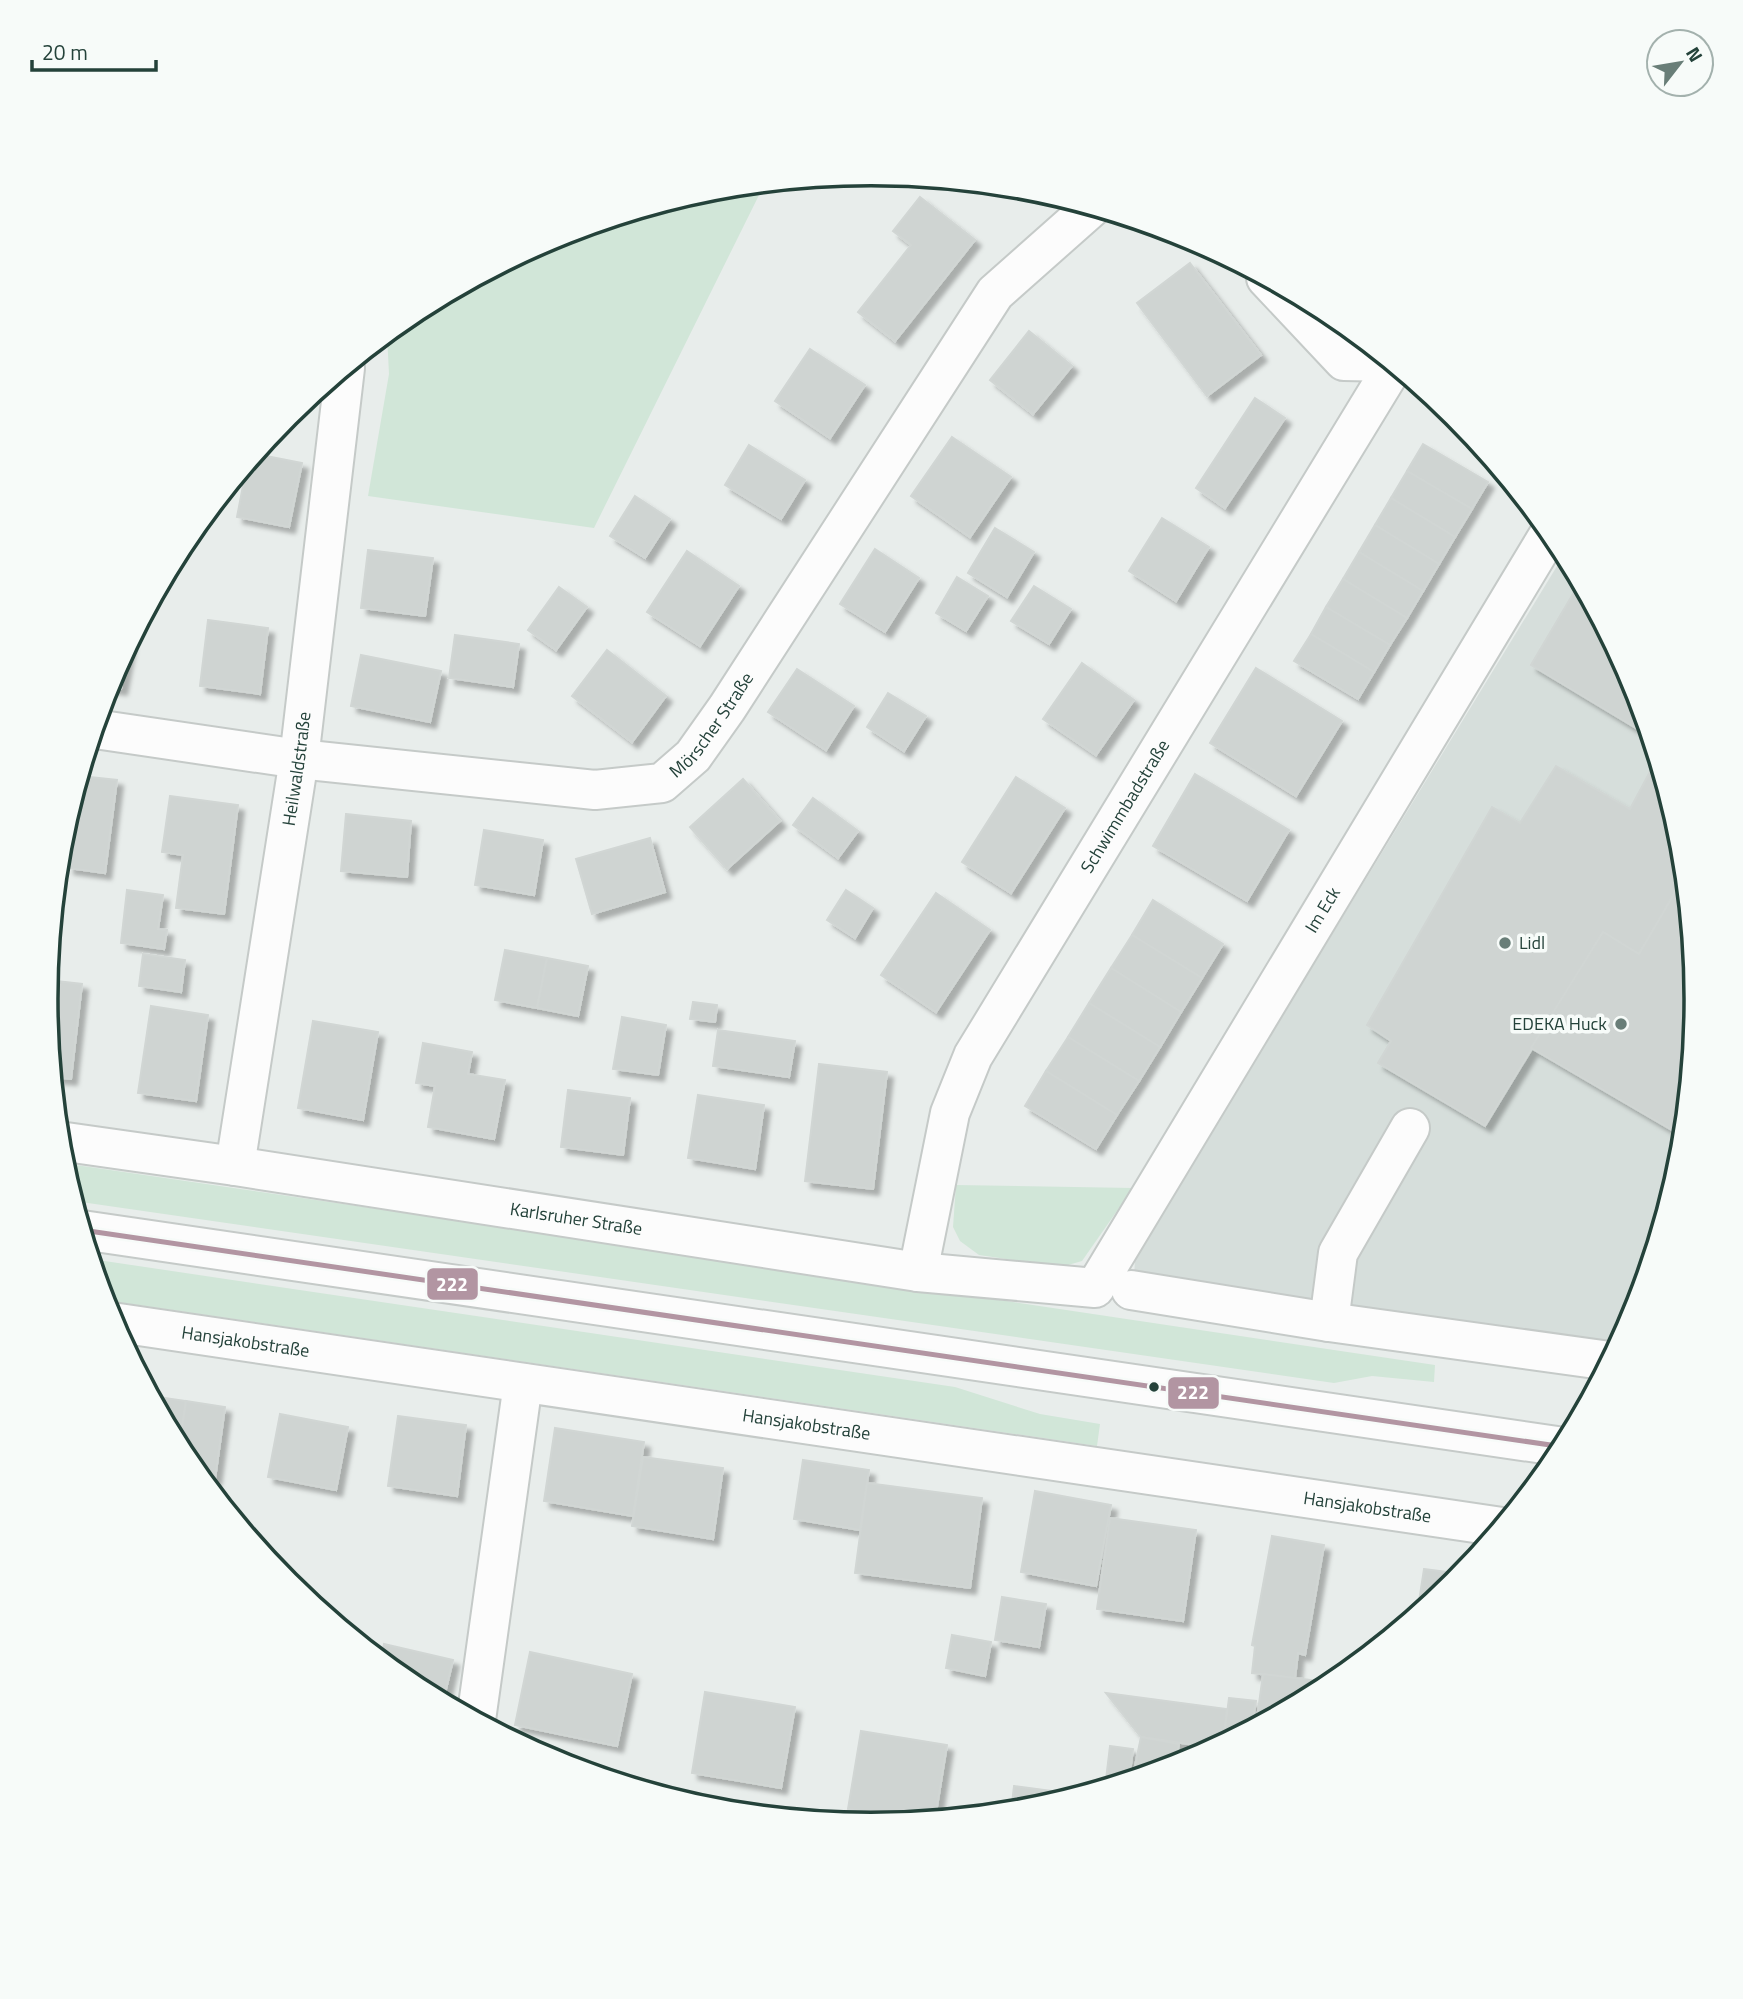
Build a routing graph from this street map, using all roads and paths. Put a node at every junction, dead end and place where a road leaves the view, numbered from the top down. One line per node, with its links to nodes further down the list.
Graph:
1 (1084, 214): 8 (street, Mörscher Straße)
2 (1287, 301): 3 (street, Schwimmbadstraße)
3 (1378, 363)
4 (1388, 371): 13 (street, Schwimmbadstraße)
5 (343, 381): 8 (street, Heilwaldstraße)
6 (1544, 541): 14 (street, Im Eck)
7 (104, 730): 8 (street, Mörscher Straße)
8 (299, 759): 11 (street, Heilwaldstraße)
9 (1410, 1128): 15 (street)
10 (71, 1143): 11 (street, Karlsruher Straße)
11 (235, 1166): 13 (street, Karlsruher Straße)
12 (92, 1231): 19 (street)
13 (918, 1272): 14 (street, Karlsruher Straße)
14 (1113, 1289): 15 (street, Karlsruher Straße)
15 (1329, 1322): 17 (street, Karlsruher Straße)
16 (126, 1324): 18 (street, Hansjakobstraße)
17 (1601, 1360)
18 (523, 1383): 20 (street, Hansjakobstraße); 21 (street)
19 (1552, 1445)
20 (1492, 1525)
21 (477, 1711)

